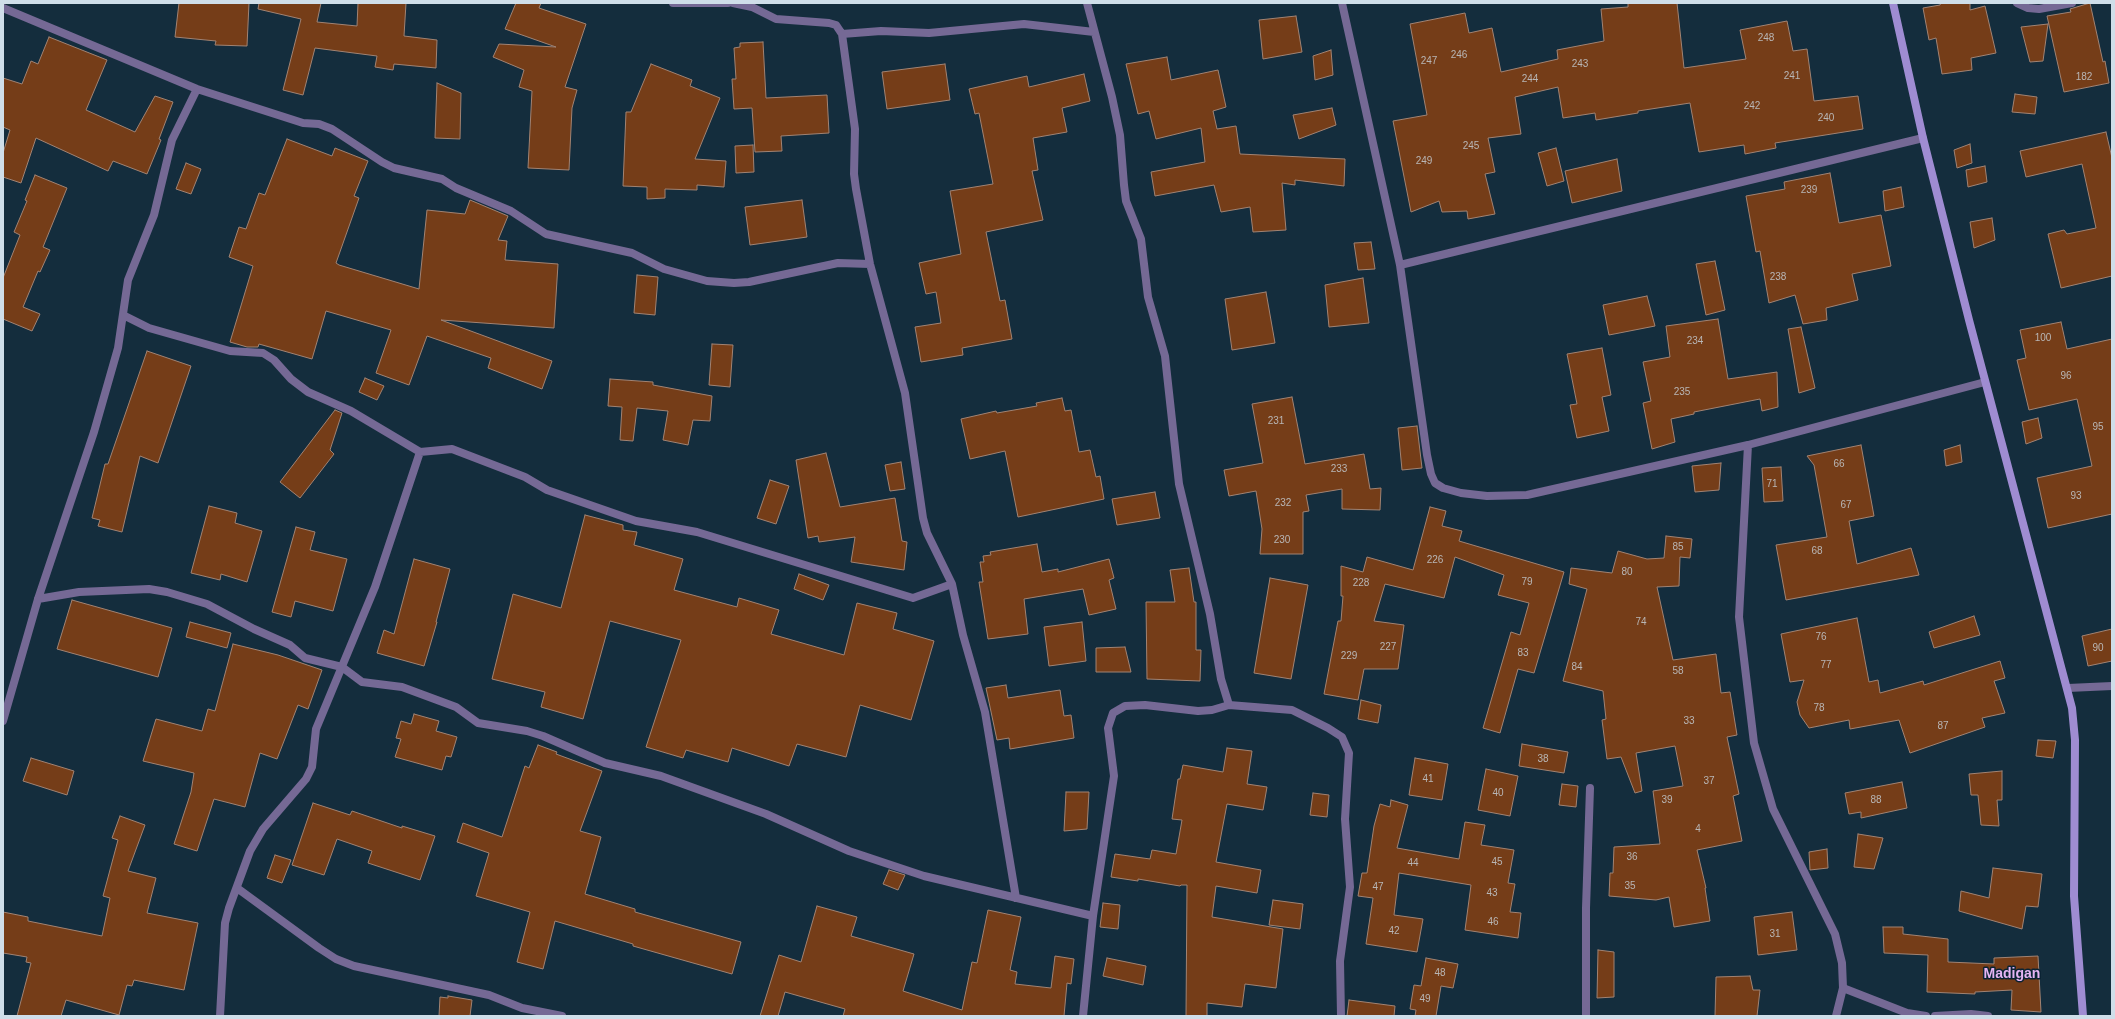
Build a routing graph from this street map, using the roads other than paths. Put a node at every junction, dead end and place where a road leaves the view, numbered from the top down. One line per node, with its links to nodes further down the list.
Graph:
1 (673, 3): 2 (street)
2 (728, 3)
3 (733, 3): 11 (street)
4 (1087, 3): 10 (street)
5 (1342, 3): 15 (street)
6 (1893, 3): 13 (street)
7 (2017, 3): 8 (street)
8 (2072, 3)
9 (3, 8): 12 (street)
10 (1094, 32): 11 (street); 25 (street)
11 (842, 34): 14 (street)
12 (198, 89): 14 (street); 16 (street)
13 (1923, 138): 15 (street); 17 (street)
14 (870, 264): 20 (street)
15 (1400, 265): 18 (street)
16 (124, 315): 19 (street); 21 (street)
17 (1985, 382): 18 (street); 24 (street)
18 (1748, 445): 31 (street)
19 (420, 452): 20 (street); 22 (street)
20 (952, 584): 29 (street)
21 (38, 599): 22 (street); 26 (street)
22 (342, 667): 28 (street); 29 (street)
23 (2112, 686): 24 (street)
24 (2068, 688): 41 (street)
25 (1229, 705): 30 (street); 35 (street)
26 (3, 721)
27 (1590, 788): 36 (street)
28 (237, 888): 32 (street); 33 (street)
29 (1016, 898): 30 (street)
30 (1093, 916): 34 (street)
31 (1843, 988): 37 (street); 38 (street)
32 (220, 1016)
33 (562, 1016)
34 (1083, 1016)
35 (1341, 1016)
36 (1586, 1016)
37 (1836, 1016)
38 (1926, 1016)
39 (1935, 1016): 40 (street)
40 (1988, 1016)
41 (2083, 1016)

